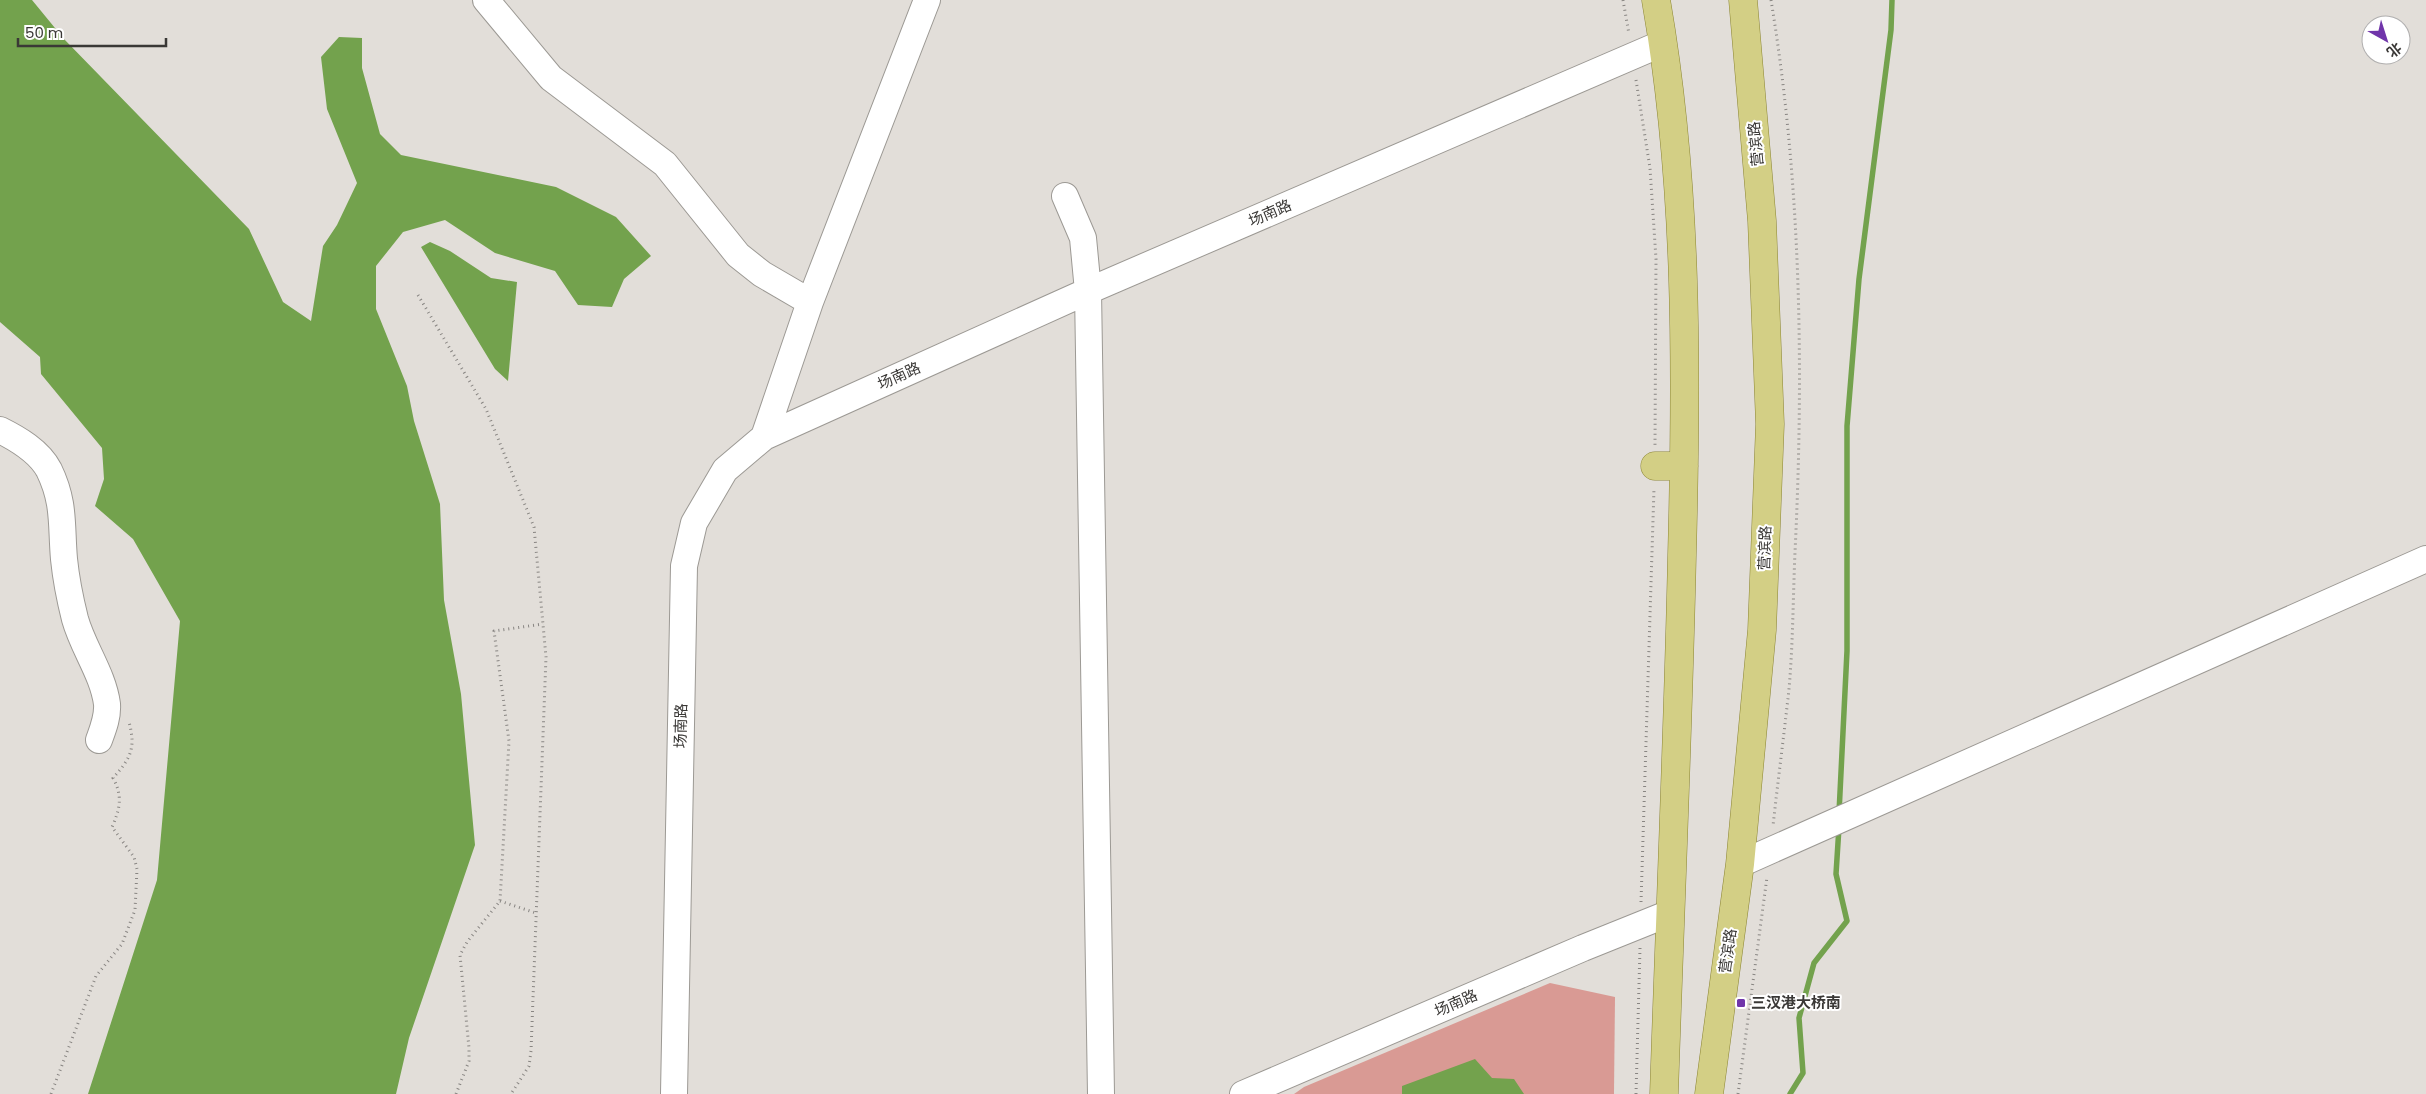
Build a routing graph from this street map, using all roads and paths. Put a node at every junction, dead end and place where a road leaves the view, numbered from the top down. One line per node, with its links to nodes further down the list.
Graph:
1 (486, 0): 11 (street)
2 (927, 0): 11 (street)
3 (1623, 0): 7 (path)
4 (1656, 0): 6 (main road)
5 (1743, 0): 20 (main road, 营滨路)
6 (1663, 43): 7 (street, 场南路); 15 (main road)
7 (1632, 57): 9 (street, 场南路); 14 (path)
8 (1065, 196): 9 (street)
9 (1088, 291): 13 (street, 场南路); 29 (street)
10 (418, 295): 17 (path)
11 (810, 302): 13 (street)
12 (0, 430): 19 (street)
13 (764, 437): 28 (street, 场南路)
14 (1655, 466): 15 (main road); 24 (path)
15 (1684, 466): 23 (main road)
16 (2426, 559): 20 (street)
17 (543, 624): 21 (path); 22 (path)
18 (129, 721): 25 (path)
19 (98, 740)
20 (1740, 864): 33 (main road, 营滨路)
21 (500, 900): 22 (path); 26 (path)
22 (536, 913): 27 (path)
23 (1670, 913): 24 (street, 场南路); 32 (main road)
24 (1640, 925): 30 (street, 场南路); 31 (path)
25 (51, 1094)
26 (456, 1094)
27 (510, 1094)
28 (674, 1094)
29 (1101, 1094)
30 (1243, 1094)
31 (1636, 1094)
32 (1664, 1094)
33 (1709, 1094)

